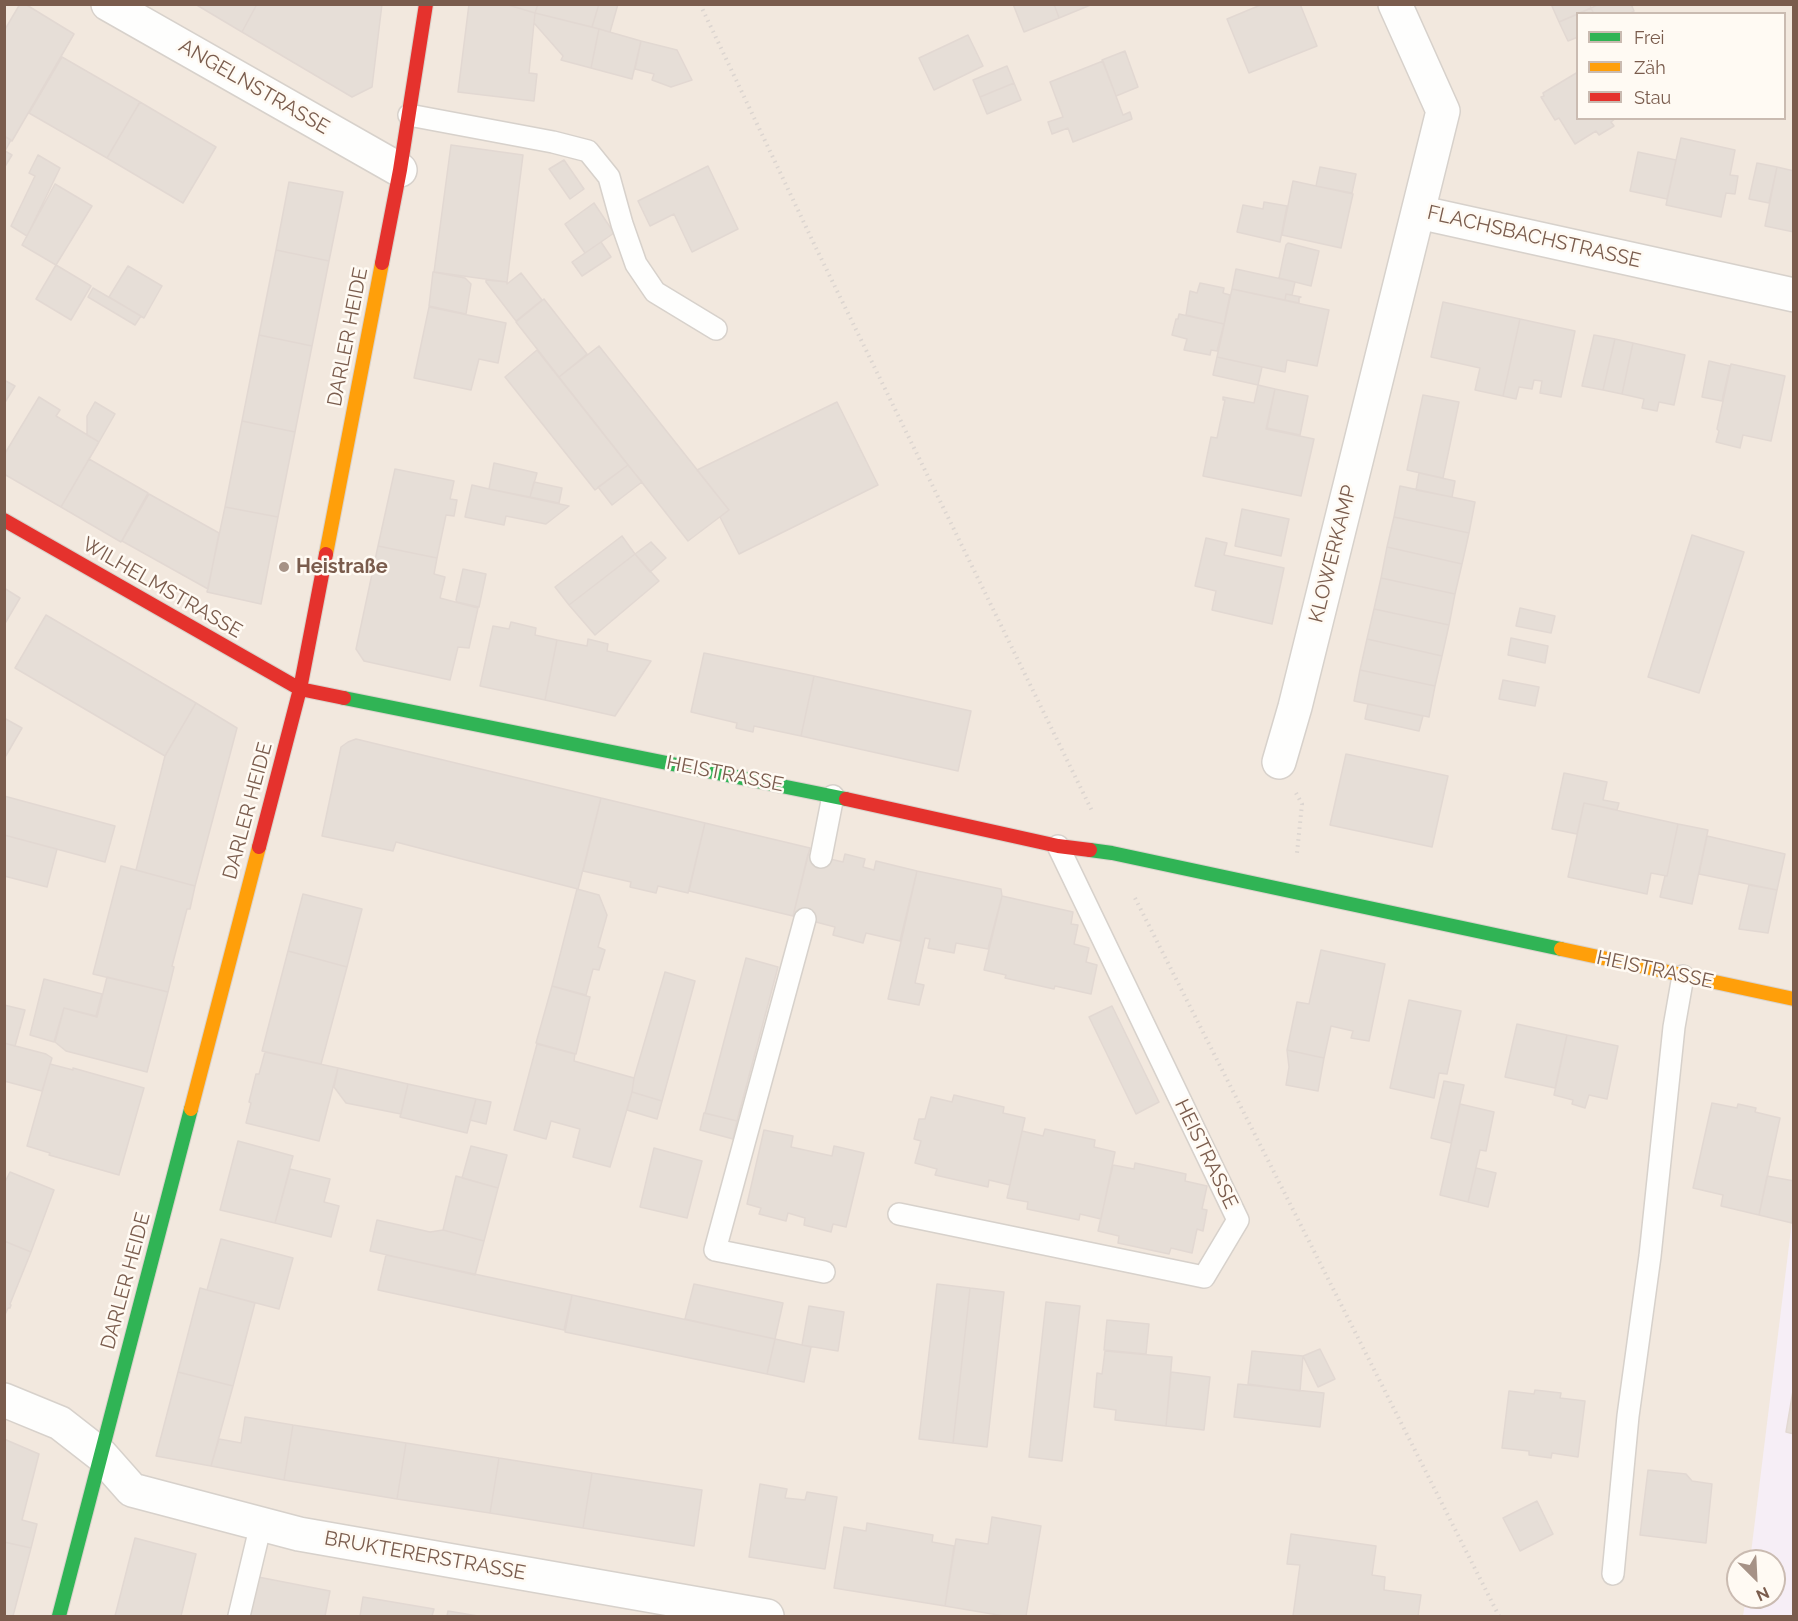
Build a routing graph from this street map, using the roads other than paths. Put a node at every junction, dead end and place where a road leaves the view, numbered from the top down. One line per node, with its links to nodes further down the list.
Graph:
1 (108, 4): 5 (street, ANGELNSTRASSE)
2 (426, 4): 4 (street, DARLER HEIDE)
3 (1395, 4): 6 (street, FLACHSBACHSTRASSE)
4 (409, 116): 5 (street, DARLER HEIDE); 8 (lane)
5 (400, 170): 10 (street, DARLER HEIDE)
6 (1418, 212): 7 (street, FLACHSBACHSTRASSE); 11 (street, KLOWERKAMP)
7 (1794, 295)
8 (716, 329)
9 (4, 520): 10 (street, WILHELMSTRASSE)
10 (300, 689): 12 (street, HEISTRASSE); 21 (street, DARLER HEIDE)
11 (1279, 762)
12 (833, 796): 13 (street, HEISTRASSE); 14 (lane)
13 (1058, 846): 16 (street, HEISTRASSE); 18 (lane, HEISTRASSE)
14 (821, 857)
15 (805, 919): 19 (lane)
16 (1683, 976): 17 (street, HEISTRASSE); 23 (lane)
17 (1794, 999)
18 (899, 1214)
19 (824, 1272)
20 (4, 1400): 21 (street, BRUKTERERSTRASSE)
21 (101, 1455): 22 (street, BRUKTERERSTRASSE); 24 (street, DARLER HEIDE)
22 (261, 1524): 25 (lane); 26 (street, BRUKTERERSTRASSE)
23 (1613, 1574)
24 (58, 1617)
25 (239, 1617)
26 (767, 1617)

